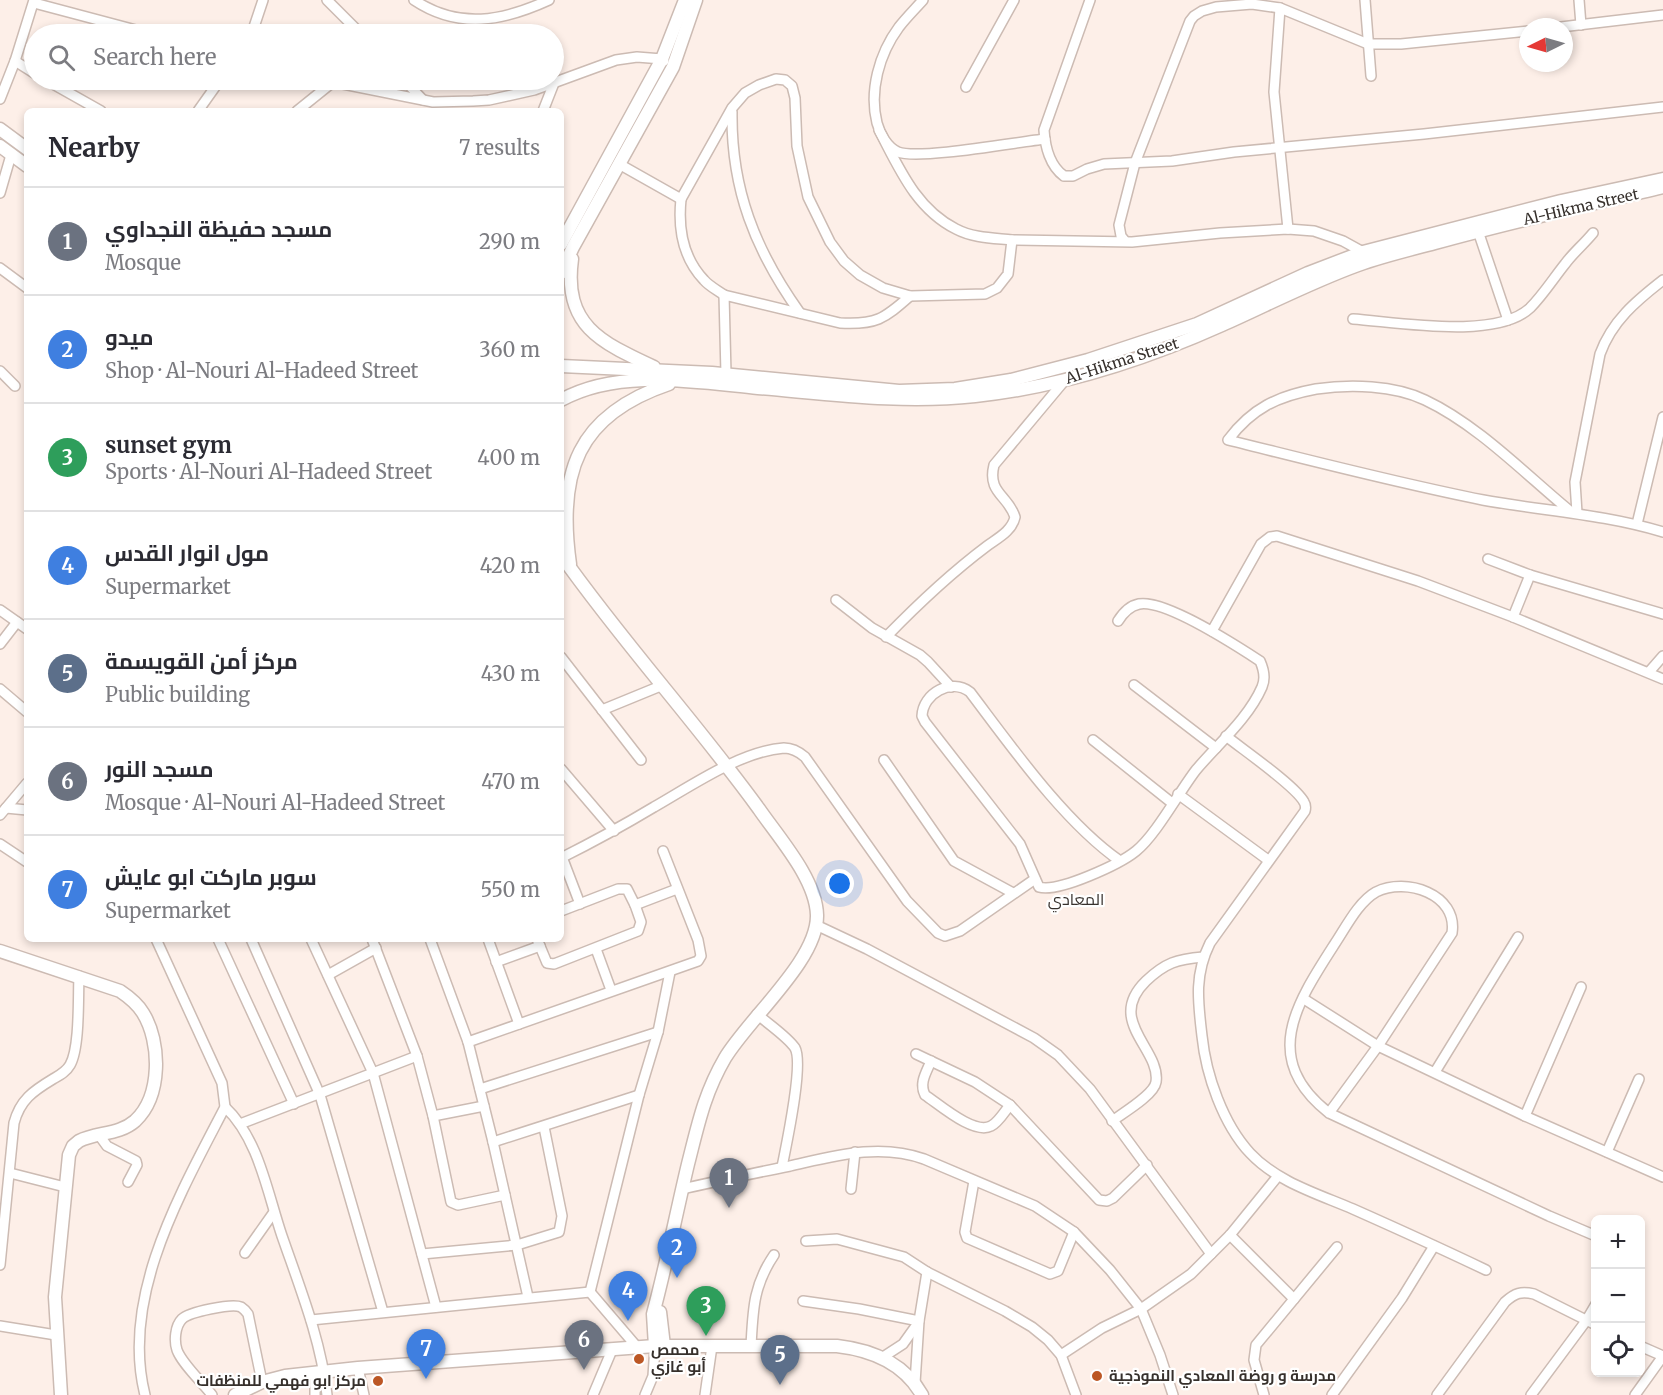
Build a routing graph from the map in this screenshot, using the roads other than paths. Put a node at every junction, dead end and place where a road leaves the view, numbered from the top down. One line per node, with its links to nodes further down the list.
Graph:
1 (263, 0): 17 (street)
2 (327, 0): 18 (street)
3 (414, 0): 4 (street)
4 (549, 0)
5 (685, 0): 24 (street)
6 (696, 0): 27 (street)
7 (923, 0): 49 (street)
8 (1014, 0): 30 (street)
9 (1090, 0): 50 (street)
10 (1365, 0): 23 (street)
11 (1579, 0): 19 (street)
12 (34, 2): 15 (street); 16 (street)
13 (1280, 8): 23 (street); 53 (street); 55 (street)
14 (1663, 15): 19 (street)
15 (27, 24)
16 (114, 24)
17 (255, 24)
18 (351, 24)
19 (1581, 24): 20 (street)
20 (1573, 25)
21 (1519, 32): 23 (street)
22 (24, 34): 25 (street)
23 (1368, 44): 28 (street)
24 (662, 59): 27 (street); 29 (street); 62 (street)
25 (15, 62): 26 (street); 38 (street)
26 (24, 67)
27 (673, 67): 57 (street)
28 (1371, 76)
29 (564, 79)
30 (966, 87)
31 (64, 90): 42 (street)
32 (213, 90): 43 (street)
33 (323, 90): 44 (street)
34 (373, 90): 39 (street)
35 (414, 90): 39 (street)
36 (532, 90): 40 (street)
37 (551, 90): 46 (street)
38 (0, 99)
39 (423, 100): 40 (street)
40 (433, 102): 45 (street)
41 (1663, 107): 53 (street)
42 (96, 108)
43 (200, 108)
44 (301, 108)
45 (429, 108)
46 (544, 108)
47 (732, 108): 61 (street); 74 (street); 75 (street)
48 (0, 129): 52 (street)
49 (879, 130): 50 (street); 66 (street)
50 (1045, 139): 55 (street)
51 (0, 146): 54 (street)
52 (24, 147)
53 (1280, 148): 55 (street); 63 (street)
54 (11, 155): 56 (street); 60 (street)
55 (1135, 163): 67 (street)
56 (24, 164)
57 (619, 165): 61 (street); 68 (street)
58 (1663, 179): 69 (street, Al-Hikma Street)
59 (1663, 187): 64 (street, Al-Hikma Street)
60 (0, 193)
61 (681, 199): 73 (street)
62 (564, 228): 68 (street)
63 (1288, 229): 67 (street); 69 (street)
64 (1478, 231): 77 (street); 82 (street, Al-Hikma Street)
65 (1593, 233): 77 (street)
66 (1011, 240): 67 (street); 74 (street)
67 (1125, 241)
68 (567, 246): 79 (street)
69 (1363, 252): 81 (street, Al-Hikma Street)
70 (0, 268): 72 (street)
71 (1663, 280): 87 (street)
72 (24, 286)
73 (724, 294): 75 (street); 81 (street)
74 (910, 296): 75 (street)
75 (800, 313)
76 (1353, 319): 77 (street)
77 (1508, 320)
78 (564, 366): 79 (street, Al-Hikma Street)
79 (660, 370): 81 (street, Al-Hikma Street)
80 (0, 371): 84 (street)
81 (726, 374)
82 (1065, 380): 83 (street, Al-Hikma Street); 101 (street)
83 (679, 381): 85 (street, Al-Hikma Street); 90 (street)
84 (15, 386)
85 (564, 399)
86 (1663, 417): 88 (street)
87 (1574, 512): 87 (street); 88 (street)
88 (1637, 524): 89 (street)
89 (1663, 532)
90 (565, 559): 107 (street)
91 (1488, 559): 92 (street)
92 (1530, 575): 95 (street); 96 (street)
93 (836, 600): 101 (street)
94 (0, 610): 98 (street)
95 (1663, 614)
96 (1513, 617): 100 (street); 105 (street)
97 (1118, 621): 100 (street)
98 (17, 622): 99 (street); 102 (street)
99 (24, 627)
100 (1212, 631): 113 (street)
101 (886, 637): 109 (street)
102 (0, 644)
103 (1663, 656): 105 (street)
104 (564, 661): 112 (street)
105 (1649, 672): 106 (street)
106 (1663, 679)
107 (663, 685): 112 (street); 118 (street)
108 (1134, 686): 115 (street)
109 (951, 687): 131 (street); 133 (street)
110 (0, 689): 111 (street)
111 (24, 709)
112 (602, 710): 116 (street)
113 (1226, 736): 115 (street); 130 (street)
114 (1093, 740): 122 (street)
115 (1216, 748): 121 (street)
116 (641, 760)
117 (884, 760): 135 (street)
118 (727, 766): 125 (street); 135 (street); 139 (street)
119 (564, 773): 125 (street)
120 (24, 787): 124 (street)
121 (1178, 794): 122 (street); 130 (street)
122 (1172, 803): 131 (street)
123 (24, 810): 124 (street)
124 (3, 812)
125 (614, 831): 128 (street)
126 (0, 844): 129 (street)
127 (663, 851): 134 (street)
128 (564, 856)
129 (24, 860)
130 (1268, 860): 153 (street)
131 (1120, 861): 133 (street)
132 (564, 862): 136 (street)
133 (1035, 879): 135 (street)
134 (677, 889): 137 (street); 155 (street)
135 (1013, 893)
136 (580, 904): 137 (street); 138 (street)
137 (635, 904): 150 (street)
138 (564, 910)
139 (816, 925): 161 (street); 182 (street)
140 (1518, 938): 169 (street)
141 (153, 942): 152 (street)
142 (157, 942): 152 (street)
143 (219, 942): 175 (street)
144 (252, 942): 173 (street)
145 (312, 942): 156 (street)
146 (431, 942): 164 (street)
147 (489, 942): 154 (street)
148 (538, 943): 150 (street); 154 (street)
149 (374, 944): 156 (street); 167 (street)
150 (596, 949): 159 (street)
151 (0, 951): 157 (street)
152 (161, 951): 178 (street)
153 (1203, 957): 182 (street); 192 (street)
154 (496, 962): 162 (street)
155 (670, 972): 159 (street); 163 (street)
156 (328, 975): 170 (street)
157 (79, 976): 185 (street); 191 (street)
158 (1581, 987): 181 (street)
159 (611, 990): 162 (street)
160 (1304, 999): 165 (street); 165 (street); 179 (street)
161 (757, 1014): 190 (street); 197 (street)
162 (519, 1024): 164 (street)
163 (658, 1032): 172 (street); 174 (street)
164 (468, 1042): 172 (street)
165 (1378, 1046): 169 (street); 179 (street)
166 (916, 1054): 168 (street)
167 (417, 1056): 170 (street); 180 (street)
168 (931, 1061): 176 (street); 176 (street)
169 (1435, 1072): 181 (street)
170 (373, 1073): 173 (street); 209 (street)
171 (1639, 1079): 188 (street)
172 (480, 1089): 177 (street)
173 (321, 1095): 175 (street); 222 (street)
174 (639, 1095): 184 (street); 215 (street)
175 (294, 1104): 183 (street)
176 (1010, 1105): 189 (street)
177 (484, 1106): 180 (street); 186 (street)
178 (225, 1107): 183 (street); 245 (street)
179 (1329, 1113): 202 (street)
180 (433, 1116): 199 (street)
181 (1525, 1116): 188 (street)
182 (1112, 1121): 189 (street)
183 (240, 1124): 200 (street)
184 (544, 1127): 186 (street); 205 (street)
185 (99, 1135): 195 (street); 196 (street)
186 (493, 1142): 199 (street)
187 (855, 1152): 190 (street); 194 (street); 198 (street)
188 (1607, 1152): 193 (street)
189 (1147, 1165): 210 (street)
190 (783, 1167): 197 (street)
191 (10, 1173): 196 (street); 212 (street)
192 (1278, 1176): 203 (street); 206 (street)
193 (1663, 1177)
194 (974, 1181): 201 (street); 201 (street)
195 (128, 1182)
196 (65, 1187): 229 (street)
197 (682, 1189): 220 (street)
198 (851, 1189)
199 (505, 1195): 205 (street)
200 (274, 1212): 208 (street); 224 (street)
201 (1074, 1232): 221 (street)
202 (1591, 1234)
203 (1230, 1235): 210 (street); 217 (street)
204 (806, 1241): 214 (street)
205 (517, 1245): 209 (street); 216 (street)
206 (1434, 1246): 213 (street); 258 (street)
207 (1337, 1247): 217 (street)
208 (245, 1253)
209 (422, 1254): 219 (street)
210 (1211, 1254): 221 (street)
211 (774, 1255): 232 (street)
212 (0, 1265)
213 (1486, 1270)
214 (927, 1272): 225 (street); 236 (street)
215 (590, 1292): 216 (street); 233 (street)
216 (528, 1297): 219 (street)
217 (1294, 1299): 257 (street)
218 (803, 1301): 225 (street)
219 (436, 1307): 222 (street)
220 (654, 1309): 230 (street); 233 (street)
221 (1141, 1310): 236 (street); 256 (street)
222 (383, 1312): 224 (street)
223 (1591, 1312): 226 (street)
224 (311, 1320): 240 (street)
225 (919, 1321): 238 (street); 242 (street)
226 (1586, 1321): 227 (street); 259 (street); 260 (street)
227 (1591, 1323)
228 (0, 1326): 229 (street)
229 (56, 1335): 244 (street)
230 (659, 1346): 231 (street); 233 (street); 252 (street)
231 (712, 1346): 232 (street); 253 (street)
232 (751, 1346): 238 (street)
233 (638, 1347): 235 (street)
234 (1645, 1348): 237 (street)
235 (612, 1350): 239 (street); 251 (street)
236 (1061, 1355): 255 (street)
237 (1663, 1356): 261 (street)
238 (883, 1358): 242 (street)
239 (358, 1368): 240 (street); 250 (street)
240 (320, 1372): 241 (street); 248 (street); 249 (street)
241 (262, 1382): 243 (street); 246 (street)
242 (915, 1383): 254 (street)
243 (248, 1393): 247 (street)
244 (61, 1395)
245 (145, 1395)
246 (212, 1395)
247 (235, 1395)
248 (315, 1395)
249 (327, 1395)
250 (364, 1395)
251 (593, 1395)
252 (645, 1395)
253 (705, 1395)
254 (922, 1395)
255 (1076, 1395)
256 (1173, 1395)
257 (1264, 1395)
258 (1332, 1395)
259 (1437, 1395)
260 (1531, 1395)
261 (1635, 1395)

